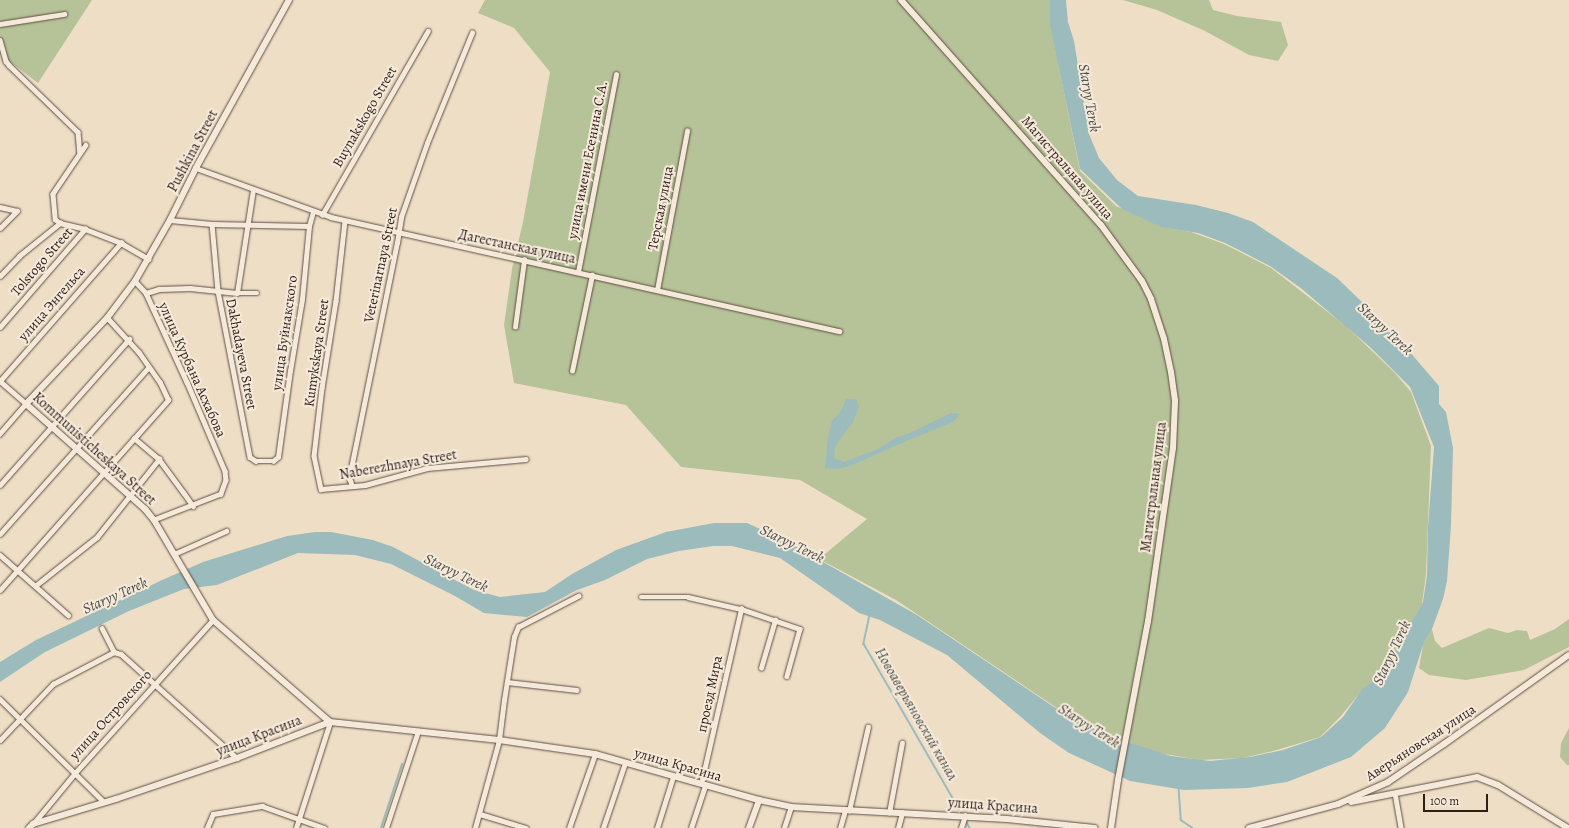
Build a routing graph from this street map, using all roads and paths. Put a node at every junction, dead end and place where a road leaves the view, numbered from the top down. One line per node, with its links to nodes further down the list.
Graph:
1 (289, 0): 12 (street, Pushkina Street)
2 (901, 0): 124 (street, Магистральная улица)
3 (64, 14): 4 (street)
4 (0, 24)
5 (428, 31): 16 (street, Buynakskogo Street)
6 (472, 33): 25 (street, Veterinarnaya Street)
7 (0, 40): 11 (street)
8 (616, 75): 29 (street, улица имени Есенина С.А.)
9 (687, 131): 33 (street, Терская улица)
10 (86, 146): 11 (street)
11 (80, 153): 19 (street)
12 (196, 168): 13 (street, Дагестанская улица); 17 (street, Pushkina Street)
13 (253, 190): 15 (street, Дагестанская улица); 21 (street)
14 (0, 207): 23 (street)
15 (313, 212): 16 (street, Дагестанская улица); 22 (street, улица Буйнакского)
16 (322, 215): 18 (street, Дагестанская улица)
17 (170, 220): 20 (street); 27 (street, Pushkina Street)
18 (345, 220): 25 (street, Дагестанская улица); 57 (street, Kumykskaya Street)
19 (60, 223): 24 (street); 31 (street)
20 (212, 224): 21 (street); 34 (street, Dakhadayeva Street)
21 (247, 225): 22 (street); 36 (street)
22 (309, 226): 51 (street, улица Буйнакского)
23 (0, 228)
24 (86, 229): 26 (street); 39 (street, Tolstogo Street)
25 (398, 232): 28 (street, Дагестанская улица); 56 (street, Veterinarnaya Street)
26 (121, 243): 27 (street); 45 (street, улица Энгельса)
27 (149, 259): 32 (street, Pushkina Street)
28 (524, 260): 29 (street, Дагестанская улица); 40 (street)
29 (578, 272): 30 (street, Дагестанская улица)
30 (592, 275): 33 (street, Дагестанская улица); 44 (street)
31 (0, 276)
32 (136, 281): 35 (street, улица Курбана Асхабова); 38 (street, Pushkina Street)
33 (657, 290): 41 (street, Дагестанская улица)
34 (218, 291): 35 (street); 36 (street); 51 (street, Dakhadayeva Street)
35 (146, 293): 59 (street, улица Курбана Асхабова)
36 (237, 293): 37 (street)
37 (257, 293)
38 (107, 318): 42 (street); 46 (street, Pushkina Street)
39 (0, 327)
40 (515, 327)
41 (839, 331)
42 (129, 339): 43 (street); 47 (street)
43 (148, 368): 49 (street); 50 (street)
44 (572, 371)
45 (0, 381): 46 (street, Kommunisticheskaya Street)
46 (26, 404): 47 (street, Kommunisticheskaya Street); 48 (street, Pushkina Street)
47 (51, 427): 50 (street, Kommunisticheskaya Street); 55 (street)
48 (0, 434)
49 (134, 438): 52 (street); 54 (street)
50 (76, 450): 54 (street, Kommunisticheskaya Street); 62 (street)
51 (278, 457)
52 (159, 459): 58 (street); 59 (street)
53 (526, 459): 56 (street, Naberezhnaya Street)
54 (102, 472): 58 (street, Kommunisticheskaya Street); 65 (street)
55 (0, 485)
56 (352, 486): 57 (street, Naberezhnaya Street)
57 (321, 489)
58 (130, 497): 60 (street, Kommunisticheskaya Street); 66 (street)
59 (192, 506): 60 (street)
60 (154, 520): 63 (street, Kommunisticheskaya Street)
61 (226, 531): 63 (street)
62 (0, 534)
63 (174, 554): 72 (street, Kommunisticheskaya Street)
64 (0, 555): 65 (street)
65 (17, 570): 66 (street); 67 (street)
66 (35, 586): 71 (street)
67 (0, 590)
68 (578, 596): 79 (street)
69 (641, 597): 70 (street)
70 (741, 609): 73 (street); 95 (street, проезд Мира)
71 (68, 615)
72 (213, 620): 80 (street, улица Островского); 84 (street)
73 (775, 620): 77 (street); 78 (street)
74 (102, 628): 75 (street)
75 (114, 652): 80 (street); 83 (street)
76 (1569, 655): 99 (street, Аверьяновская улица)
77 (761, 668)
78 (787, 676)
79 (507, 682): 81 (street); 88 (street)
80 (154, 684): 91 (street); 93 (street, улица Островского)
81 (577, 690)
82 (0, 700): 83 (street)
83 (21, 720): 87 (street); 93 (street)
84 (330, 722): 86 (street, улица Красина); 91 (street, улица Красина); 106 (street)
85 (868, 727): 101 (street)
86 (418, 731): 88 (street, улица Красина); 111 (street)
87 (0, 740)
88 (499, 740): 90 (street, улица Красина); 104 (street)
89 (902, 743): 102 (street)
90 (595, 754): 92 (street, улица Красина); 114 (street)
91 (237, 758): 98 (street, улица Красина)
92 (626, 763): 94 (street, улица Красина); 115 (street)
93 (75, 773): 98 (street); 107 (street, улица Островского)
94 (673, 777): 95 (street, улица Красина); 116 (street)
95 (703, 785): 97 (street, улица Красина); 117 (street, проезд Мира)
96 (1395, 793): 99 (street); 126 (street); 127 (street)
97 (759, 800): 100 (street, улица Красина); 118 (street)
98 (104, 802): 107 (street, улица Красина)
99 (1338, 804): 125 (street, Аверьяновская улица)
100 (791, 807): 101 (street, улица Красина); 119 (street)
101 (847, 811): 102 (street, улица Красина); 120 (street)
102 (889, 813): 103 (street, улица Красина)
103 (902, 813): 105 (street, улица Красина); 121 (street)
104 (480, 814): 112 (street); 113 (street)
105 (965, 816): 122 (street); 123 (street, улица Красина)
106 (299, 819): 108 (street); 109 (street); 110 (street)
107 (31, 826)
108 (207, 828)
109 (296, 828)
110 (324, 828)
111 (386, 828)
112 (475, 828)
113 (526, 828)
114 (570, 828)
115 (603, 828)
116 (657, 828)
117 (691, 828)
118 (750, 828)
119 (784, 828)
120 (840, 828)
121 (898, 828)
122 (961, 828)
123 (1095, 828)
124 (1111, 828)
125 (1249, 828)
126 (1401, 828)
127 (1568, 828)

